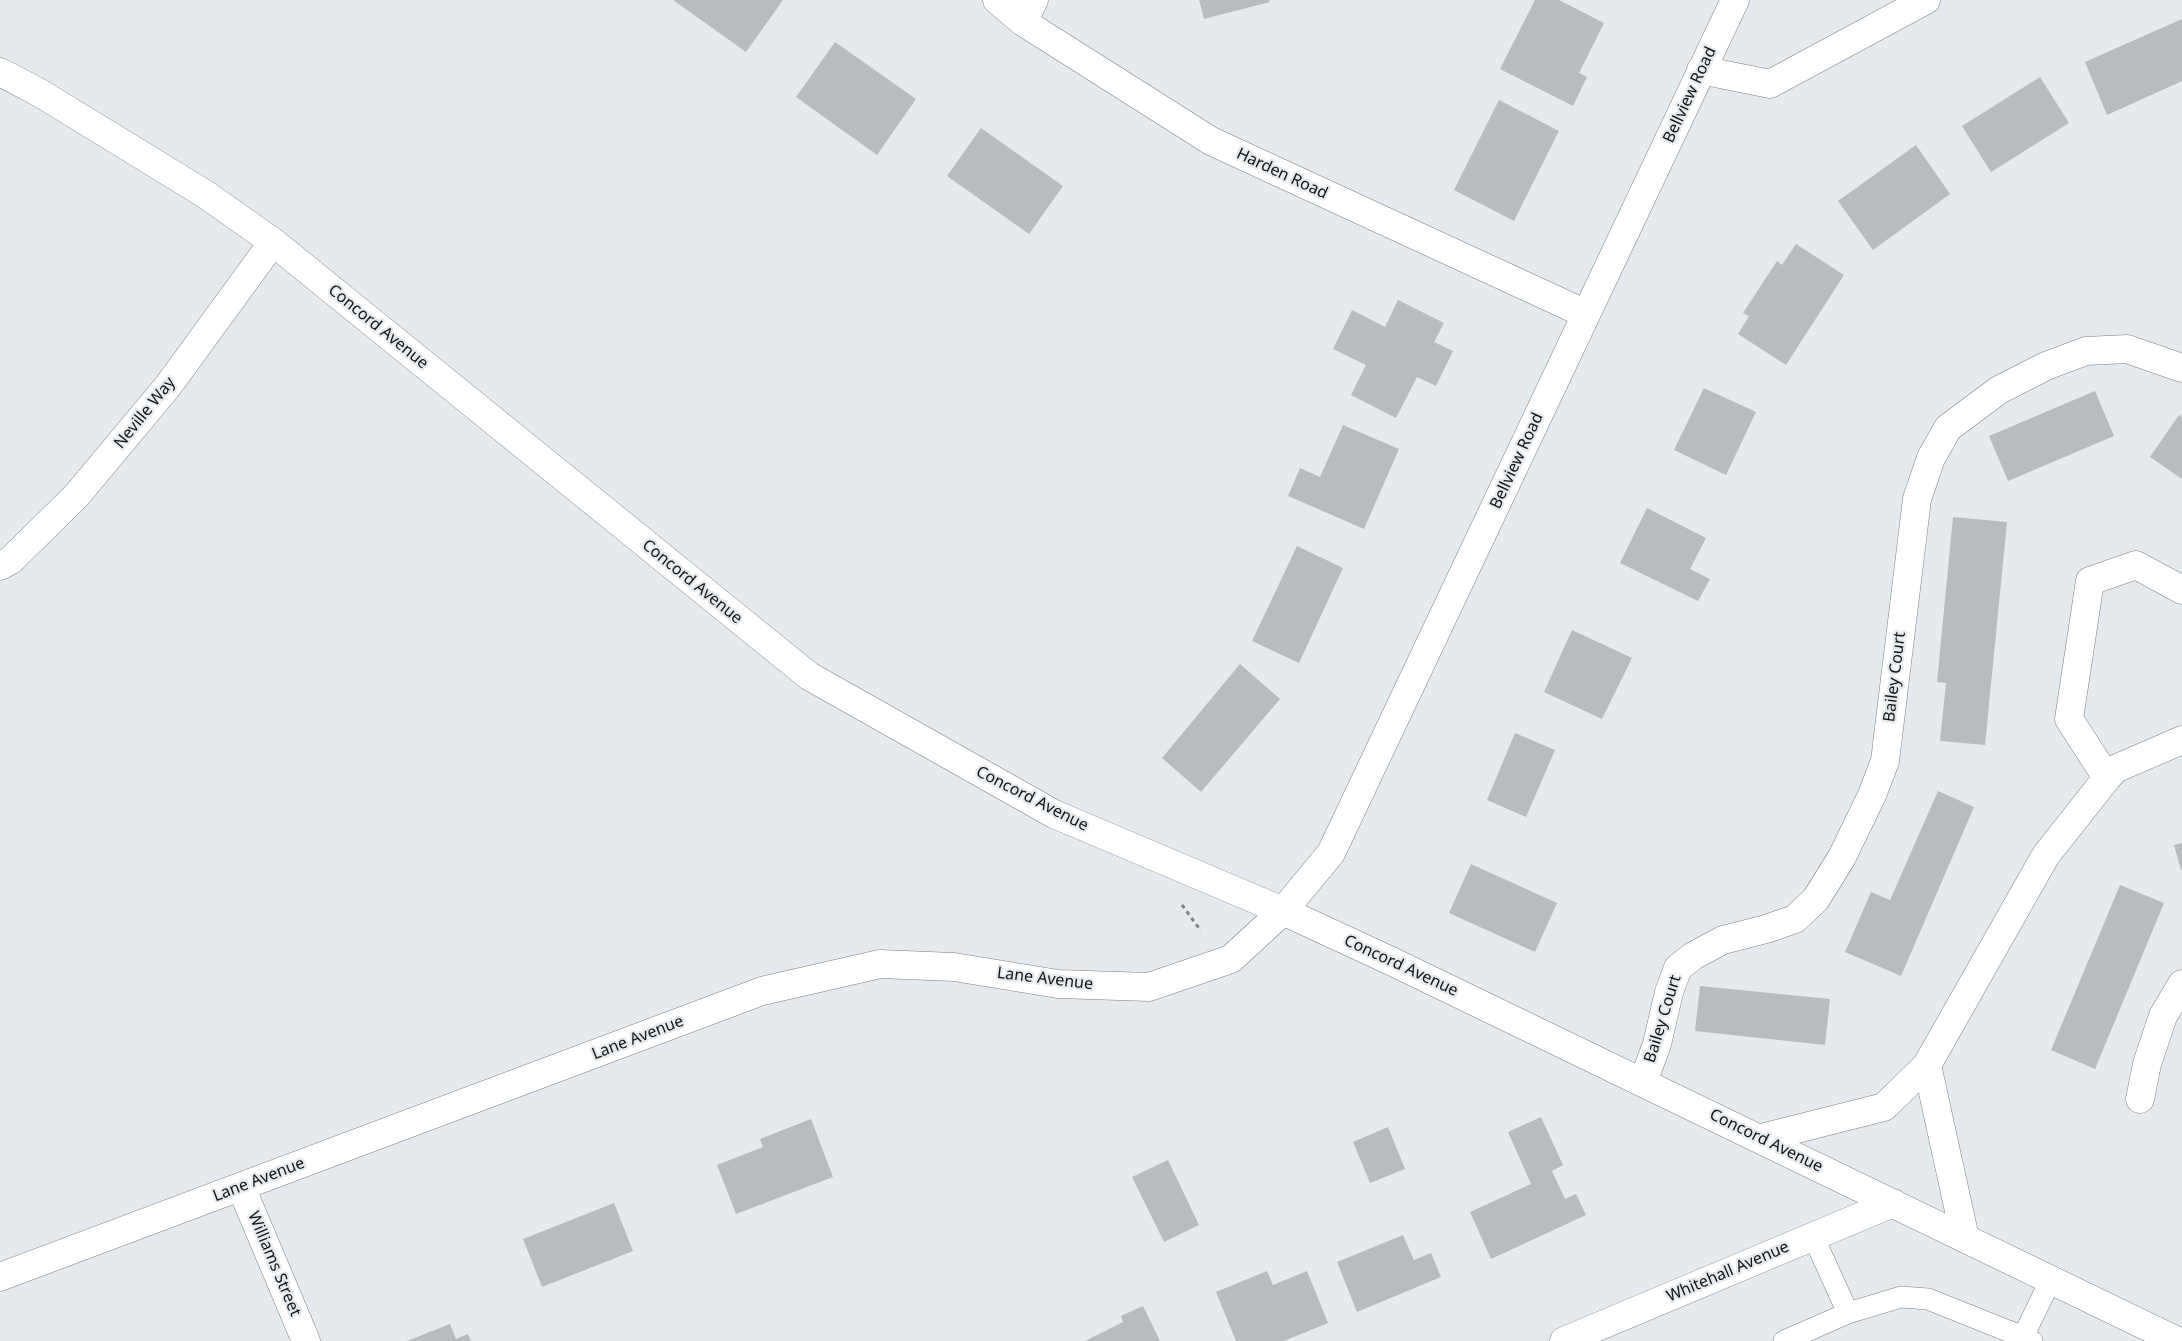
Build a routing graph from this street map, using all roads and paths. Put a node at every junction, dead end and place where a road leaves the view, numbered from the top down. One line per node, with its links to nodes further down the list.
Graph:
1 (997, 0): 4 (street, Harden Road)
2 (1735, 0): 5 (street, Bellview Road)
3 (1926, 0): 5 (street)
4 (1028, 11): 8 (street, Harden Road)
5 (1701, 70): 8 (street, Bellview Road)
6 (0, 72): 7 (street, Concord Avenue)
7 (273, 242): 10 (street, Neville Way); 15 (street, Concord Avenue)
8 (1586, 314): 15 (street, Bellview Road)
9 (2182, 368): 19 (street, Bailey Court)
10 (0, 566)
11 (2182, 590): 13 (street)
12 (2182, 740): 13 (street)
13 (2108, 778): 18 (street)
14 (1180, 902): 16 (path)
15 (1283, 911): 19 (street, Concord Avenue); 22 (street, Lane Avenue)
16 (1201, 931)
17 (2182, 984): 20 (street)
18 (1927, 1065): 21 (street); 25 (street)
19 (1644, 1082): 21 (street, Concord Avenue)
20 (2140, 1099)
21 (1761, 1138): 23 (street, Concord Avenue)
22 (241, 1187): 26 (street, Lane Avenue); 30 (street, Williams Street)
23 (1893, 1203): 24 (street, Whitehall Avenue); 25 (street, Concord Avenue)
24 (1813, 1236): 28 (lane); 31 (street, Whitehall Avenue)
25 (1965, 1238): 27 (street, Concord Avenue)
26 (0, 1277)
27 (2051, 1279): 29 (lane); 33 (street, Concord Avenue)
28 (1848, 1313): 29 (lane); 32 (lane)
29 (2027, 1339)
30 (306, 1341)
31 (1564, 1341)
32 (1784, 1341)
33 (2177, 1341)

